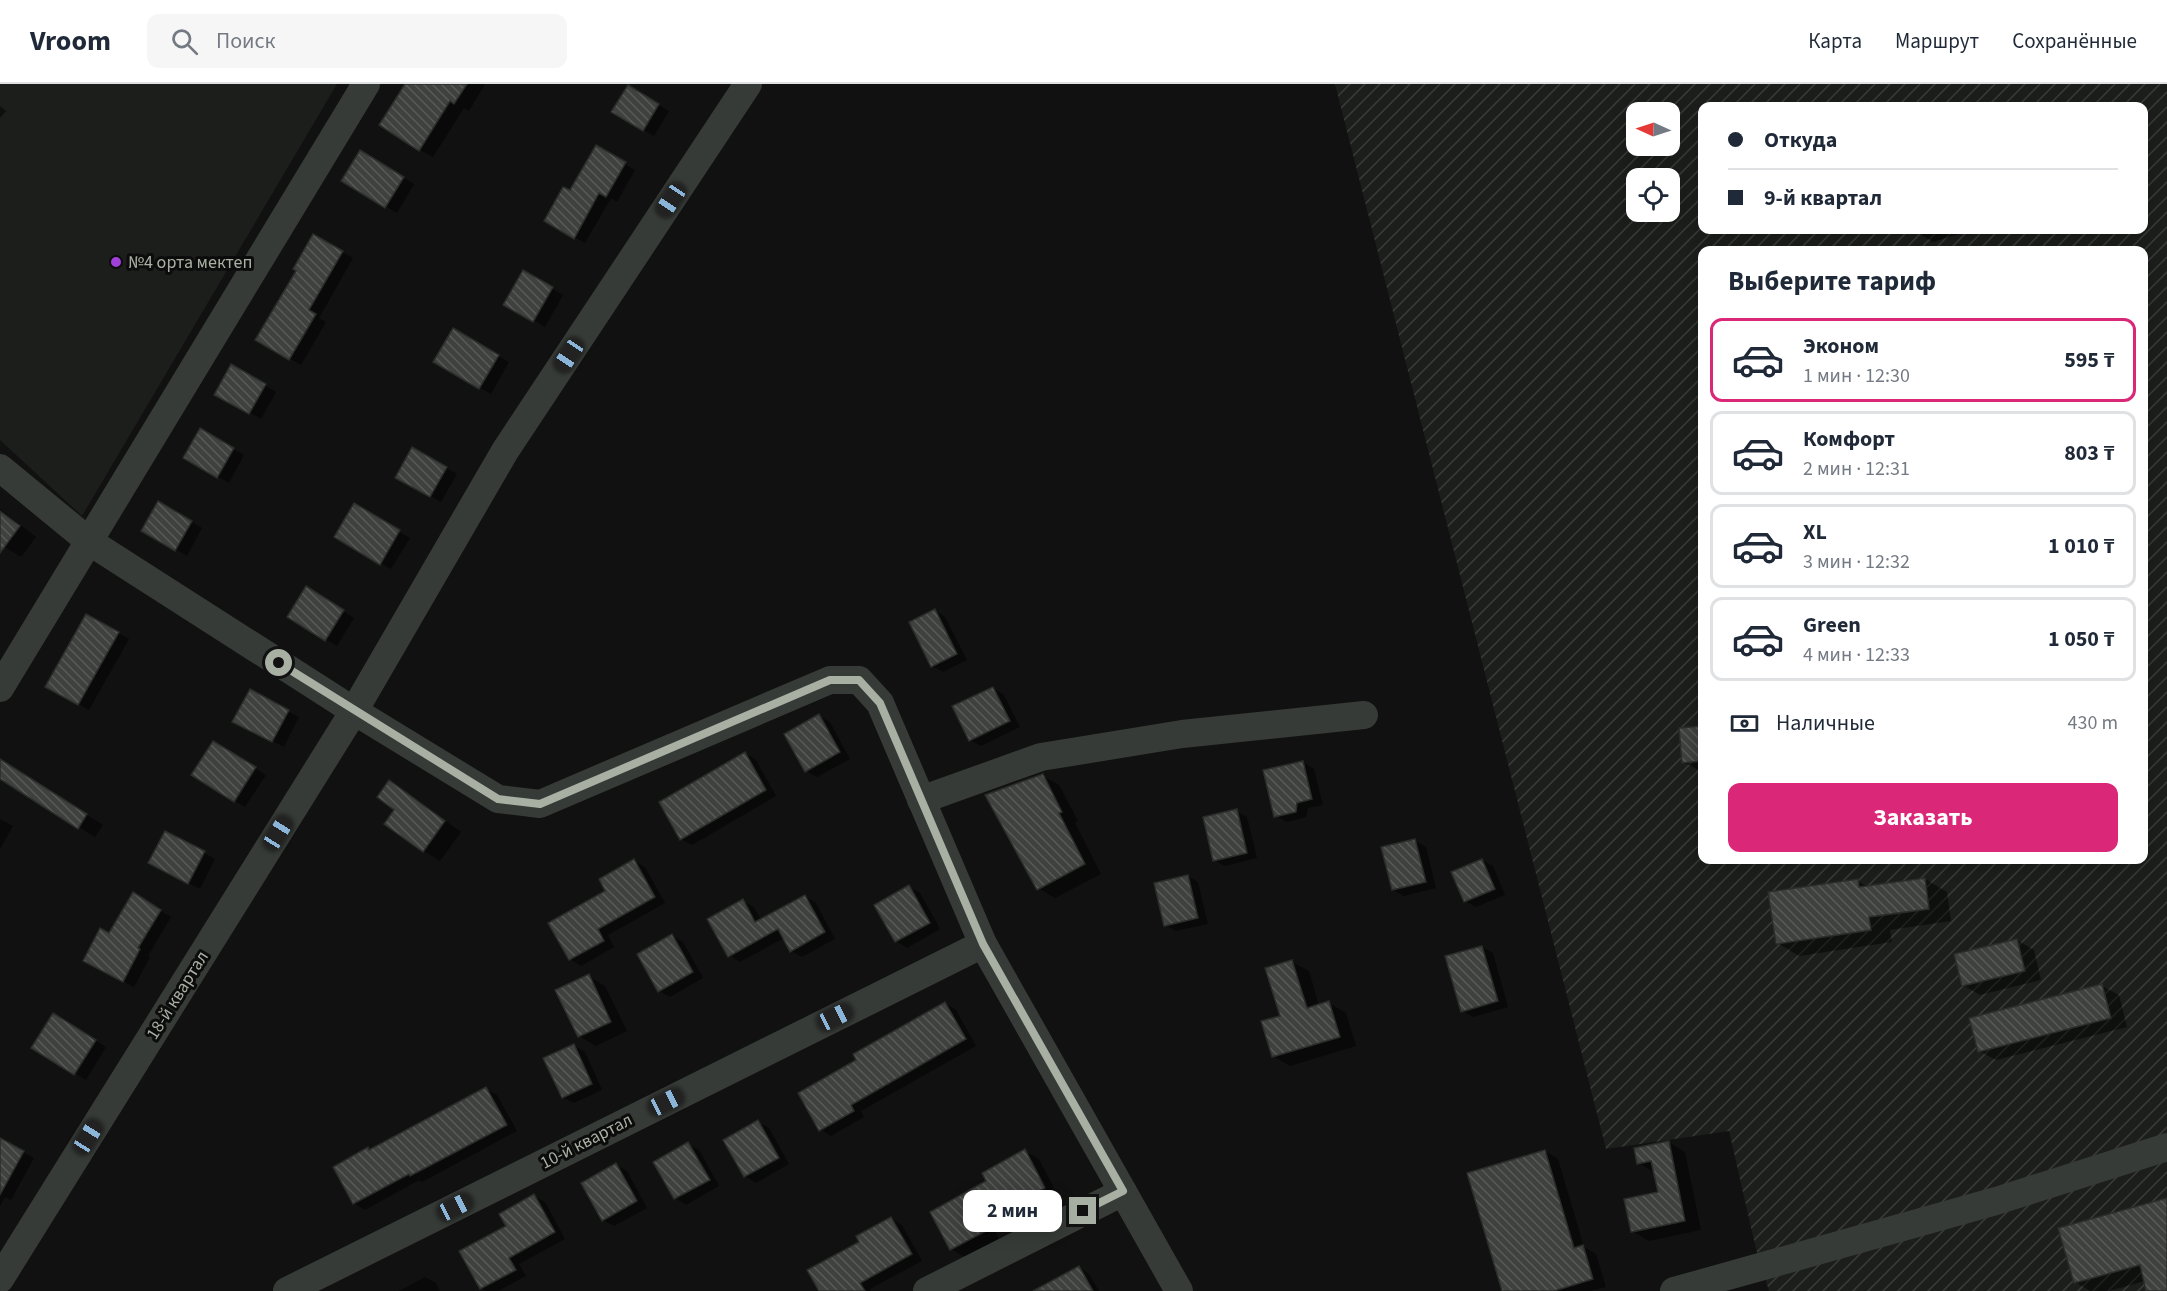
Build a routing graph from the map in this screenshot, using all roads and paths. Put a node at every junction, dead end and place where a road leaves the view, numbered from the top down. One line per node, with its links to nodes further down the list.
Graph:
1 (366, 84): 4 (street)
2 (748, 84): 6 (street, 18-й квартал)
3 (0, 468): 4 (street)
4 (90, 542): 5 (street); 6 (street)
5 (0, 688)
6 (354, 711): 8 (street); 12 (street, 18-й квартал)
7 (1364, 715): 8 (street)
8 (921, 800): 9 (street)
9 (983, 944): 11 (street); 14 (street, 10-й квартал)
10 (2167, 1147): 13 (street)
11 (1123, 1191): 15 (street); 16 (street)
12 (0, 1279)
13 (1691, 1288)
14 (286, 1291)
15 (927, 1291)
16 (1179, 1291)

